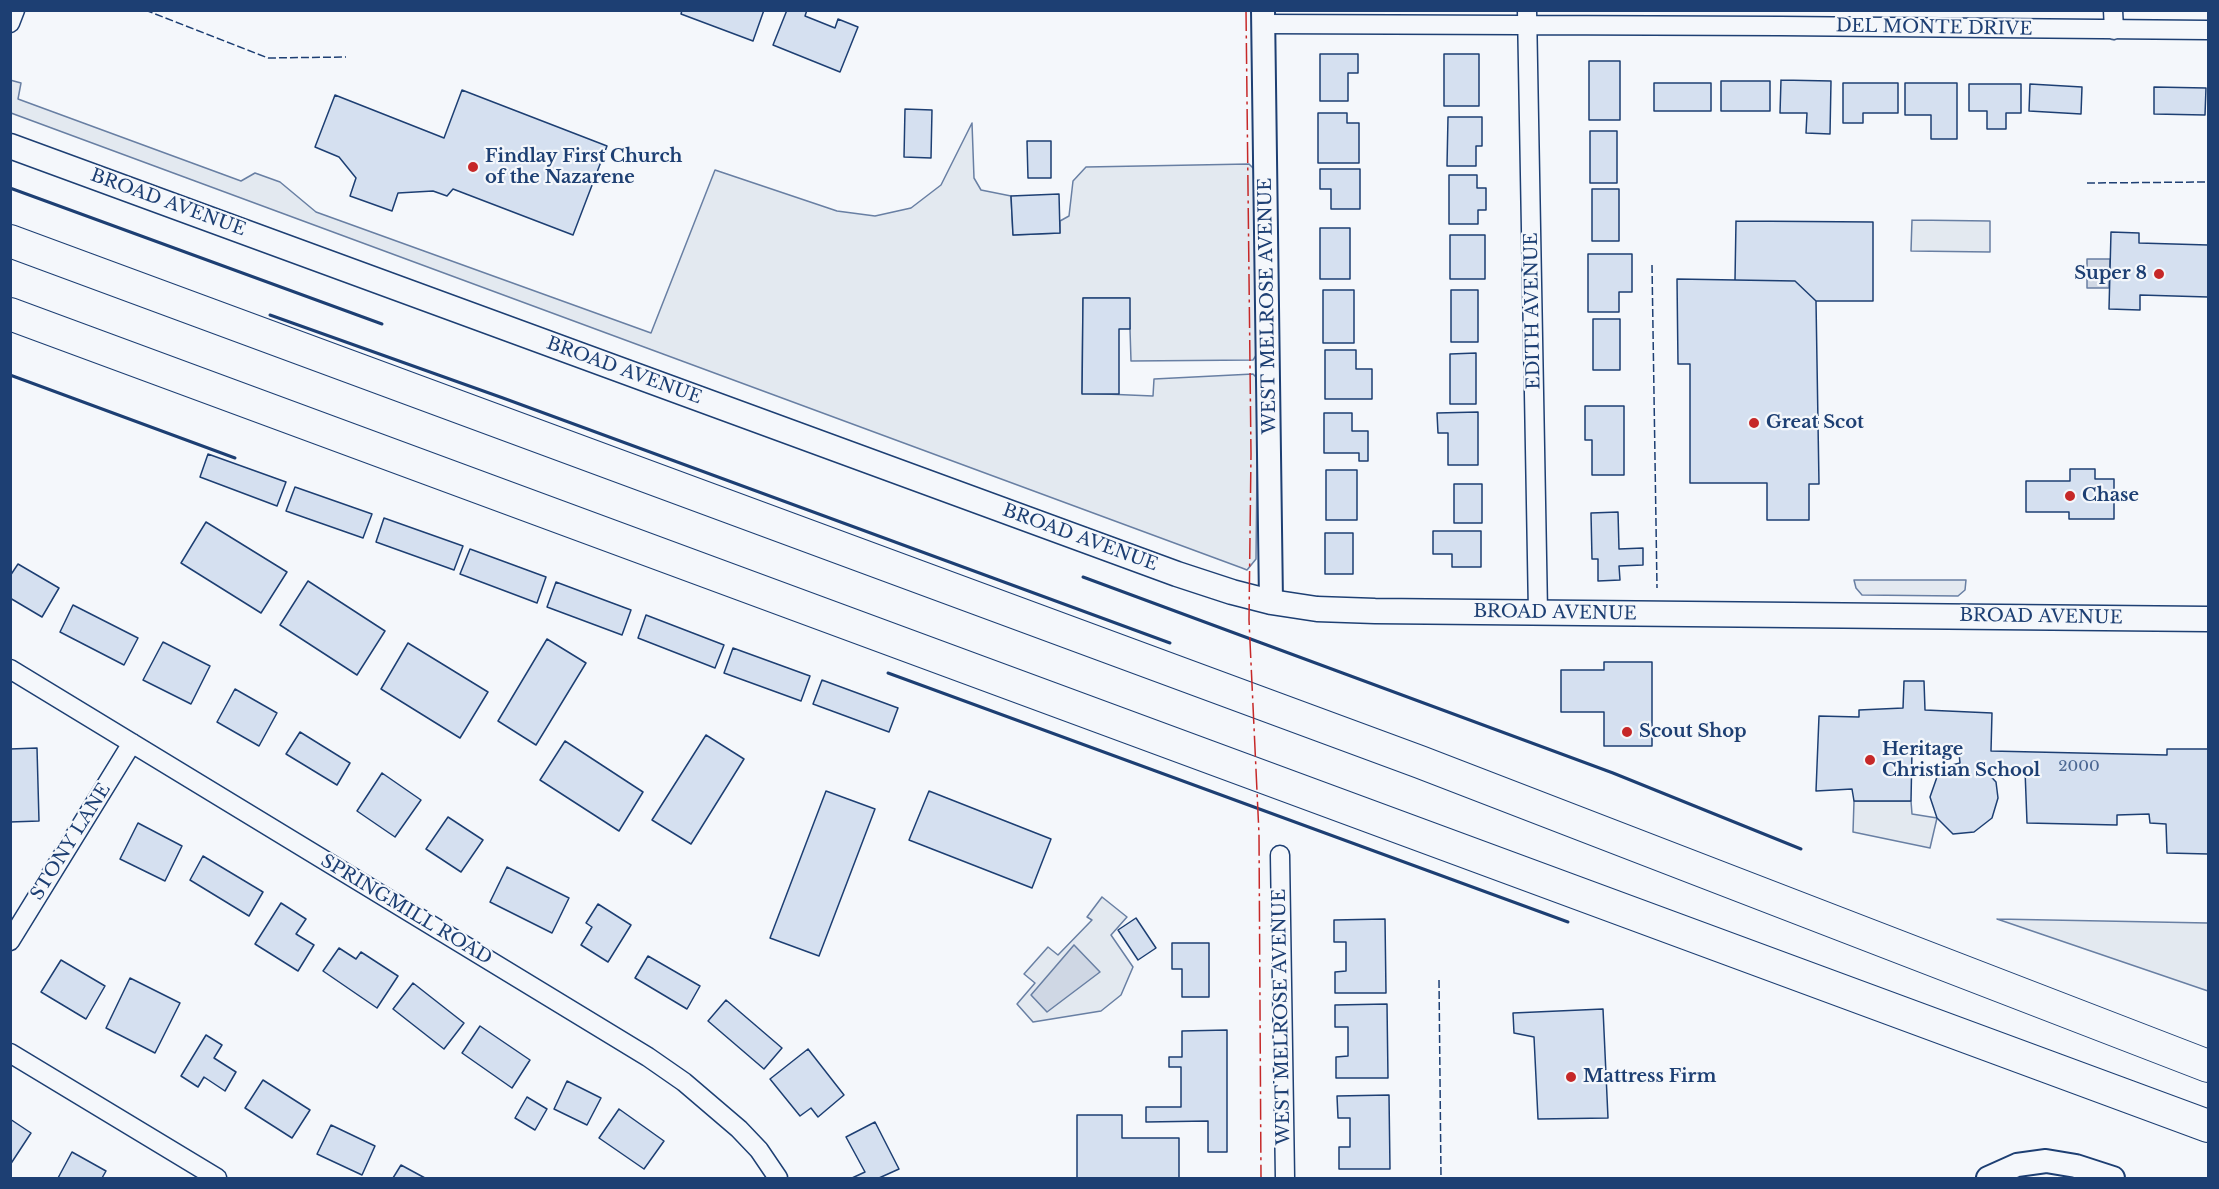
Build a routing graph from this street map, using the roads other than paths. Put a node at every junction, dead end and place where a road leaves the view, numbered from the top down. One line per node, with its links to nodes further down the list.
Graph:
1 (15, 10): 5 (street)
2 (2113, 10): 6 (street)
3 (1263, 17): 4 (street, DEL MONTE DRIVE); 11 (street, WEST MELROSE AVENUE)
4 (1528, 18): 6 (street, DEL MONTE DRIVE); 12 (street, EDITH AVENUE)
5 (10, 23)
6 (2114, 30): 7 (street, DEL MONTE DRIVE)
7 (2208, 30)
8 (10, 146): 11 (main road, BROAD AVENUE)
9 (10, 241): 19 (highway)
10 (10, 314): 20 (highway)
11 (1270, 602): 12 (main road, BROAD AVENUE)
12 (1538, 612): 13 (main road, BROAD AVENUE)
13 (2208, 619)
14 (10, 669): 15 (street, SPRINGMILL ROAD)
15 (132, 743): 17 (street, STONY LANE); 22 (street, SPRINGMILL ROAD)
16 (1280, 855): 23 (street, WEST MELROSE AVENUE)
17 (10, 941)
18 (10, 1053): 21 (street)
19 (2208, 1066)
20 (2208, 1126)
21 (217, 1179)
22 (778, 1179)
23 (1285, 1179)
24 (1988, 1179): 25 (street)
25 (2114, 1179)

